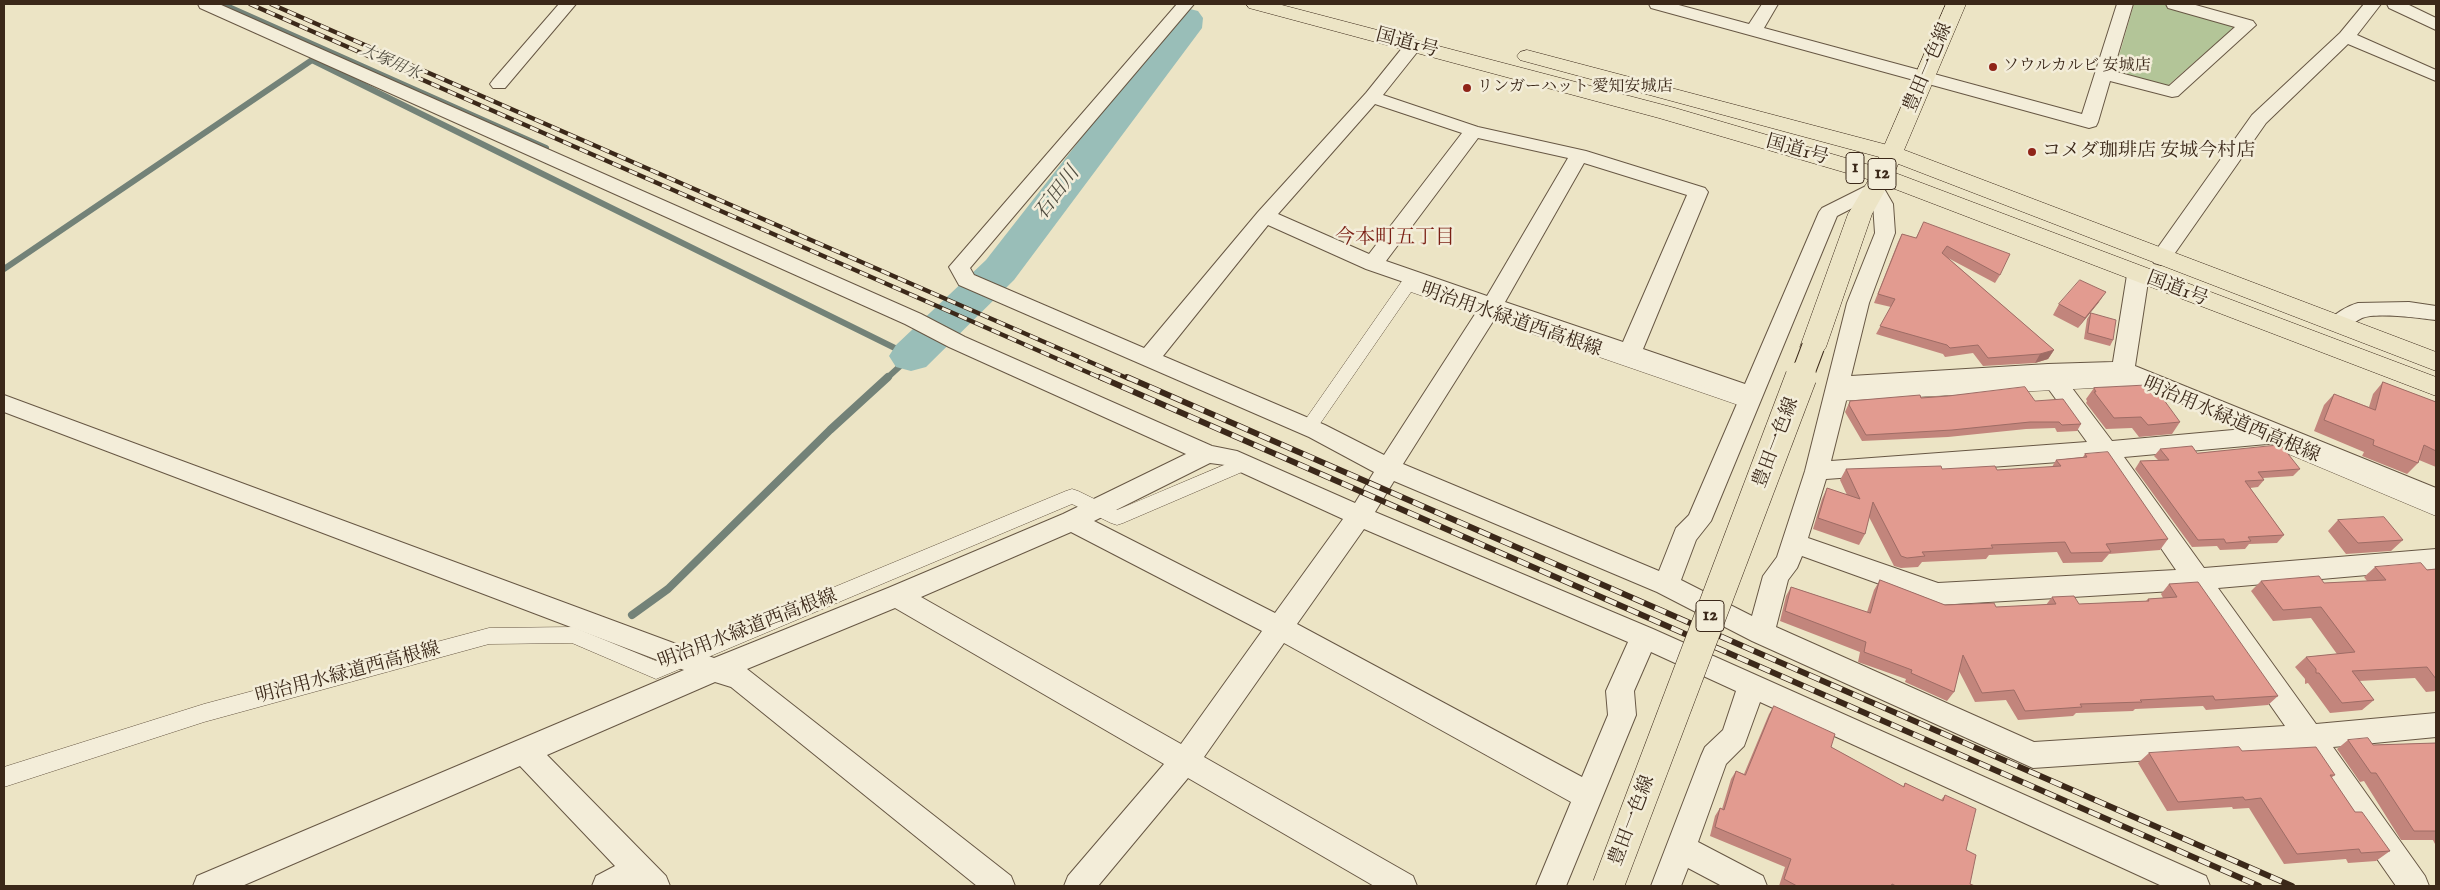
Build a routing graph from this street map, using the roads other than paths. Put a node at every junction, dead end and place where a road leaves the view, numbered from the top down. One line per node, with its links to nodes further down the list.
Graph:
1 (206, 4): 45 (street)
2 (568, 4): 20 (street)
3 (1186, 4): 34 (street)
4 (1256, 4): 16 (main road, 国道1号 / 1)
5 (1322, 4): 23 (main road, 国道1号 / 1)
6 (1657, 4): 14 (street)
7 (1770, 4): 14 (street)
8 (1956, 4): 19 (main road, 豊田一色線 / 12)
9 (2125, 4): 17 (street)
10 (2174, 4): 17 (street)
11 (2373, 4): 15 (street)
12 (2395, 4): 13 (street)
13 (2436, 25)
14 (1755, 29): 19 (street)
15 (2346, 36): 18 (street); 27 (street)
16 (1413, 46): 21 (street); 25 (main road, 国道1号 / 1)
17 (2104, 74): 19 (street)
18 (2436, 76)
19 (1925, 77): 23 (main road, 豊田一色線 / 12)
20 (499, 84)
21 (1372, 98): 22 (street); 26 (street)
22 (1473, 130): 24 (street); 28 (street)
23 (1891, 153): 25 (main road, 豊田一色線 / 12); 27 (main road, 国道1号 / 1)
24 (1579, 155): 30 (street); 33 (street)
25 (1878, 182): 29 (main road, 国道1号 / 1); 39 (street); 40 (street); 79 (main road, 豊田一色線 / 12, bridge)
26 (1264, 216): 28 (street); 34 (street)
27 (2161, 258): 32 (main road, 国道1号 / 1)
28 (1372, 264): 30 (street)
29 (2138, 275): 36 (street); 38 (main road, 国道1号 / 1)
30 (1490, 309): 33 (street); 40 (street, 明治用水緑道西高根線); 42 (street, 明治用水緑道西高根線); 47 (street)
31 (2436, 313): 32 (street)
32 (2338, 324): 35 (main road, 国道1号 / 1)
33 (1630, 352): 40 (street)
34 (1148, 359): 42 (street)
35 (2436, 362)
36 (2123, 370): 37 (street); 43 (street)
37 (2053, 378): 39 (street); 43 (street, 明治用水緑道西高根線); 44 (street)
38 (2436, 387)
39 (1837, 390): 48 (street)
40 (1751, 399): 57 (street)
41 (4, 403): 62 (street)
42 (1309, 427): 47 (street)
43 (2272, 436): 44 (street); 49 (street); 51 (street, 明治用水緑道西高根線)
44 (2106, 450): 48 (street); 56 (street)
45 (1208, 454): 46 (street); 50 (street)
46 (1243, 464): 50 (street, 明治用水緑道西高根線); 52 (street)
47 (1388, 468): 52 (street); 57 (street)
48 (1816, 472): 54 (street)
49 (2436, 498)
50 (1097, 508): 53 (street); 62 (street, 明治用水緑道西高根線)
51 (2436, 510)
52 (1357, 515): 59 (street); 61 (street)
53 (1072, 521): 58 (street); 59 (street)
54 (1794, 543): 56 (street); 60 (street)
55 (2436, 559): 56 (street)
56 (2198, 579): 66 (street)
57 (1666, 585): 60 (street)
58 (896, 596): 63 (street); 68 (street)
59 (1280, 628): 68 (street); 70 (street)
60 (1761, 633): 66 (street)
61 (1644, 637): 64 (street); 70 (street)
62 (685, 659): 63 (street); 69 (street, 明治用水緑道西高根線)
63 (714, 670): 67 (street); 75 (street)
64 (1752, 686): 71 (street); 82 (street)
65 (2436, 725): 66 (street)
66 (2308, 737): 83 (street)
67 (525, 752): 72 (street); 73 (street)
68 (1184, 761): 76 (street); 77 (street)
69 (4, 777)
70 (1587, 795): 78 (street)
71 (1679, 848): 80 (street); 81 (street)
72 (647, 878): 74 (street)
73 (208, 886)
74 (607, 886)
75 (1000, 886)
76 (1079, 886)
77 (1402, 886)
78 (1551, 886)
79 (1608, 886)
80 (1666, 886)
81 (1752, 886)
82 (2195, 886)
83 (2414, 886)

